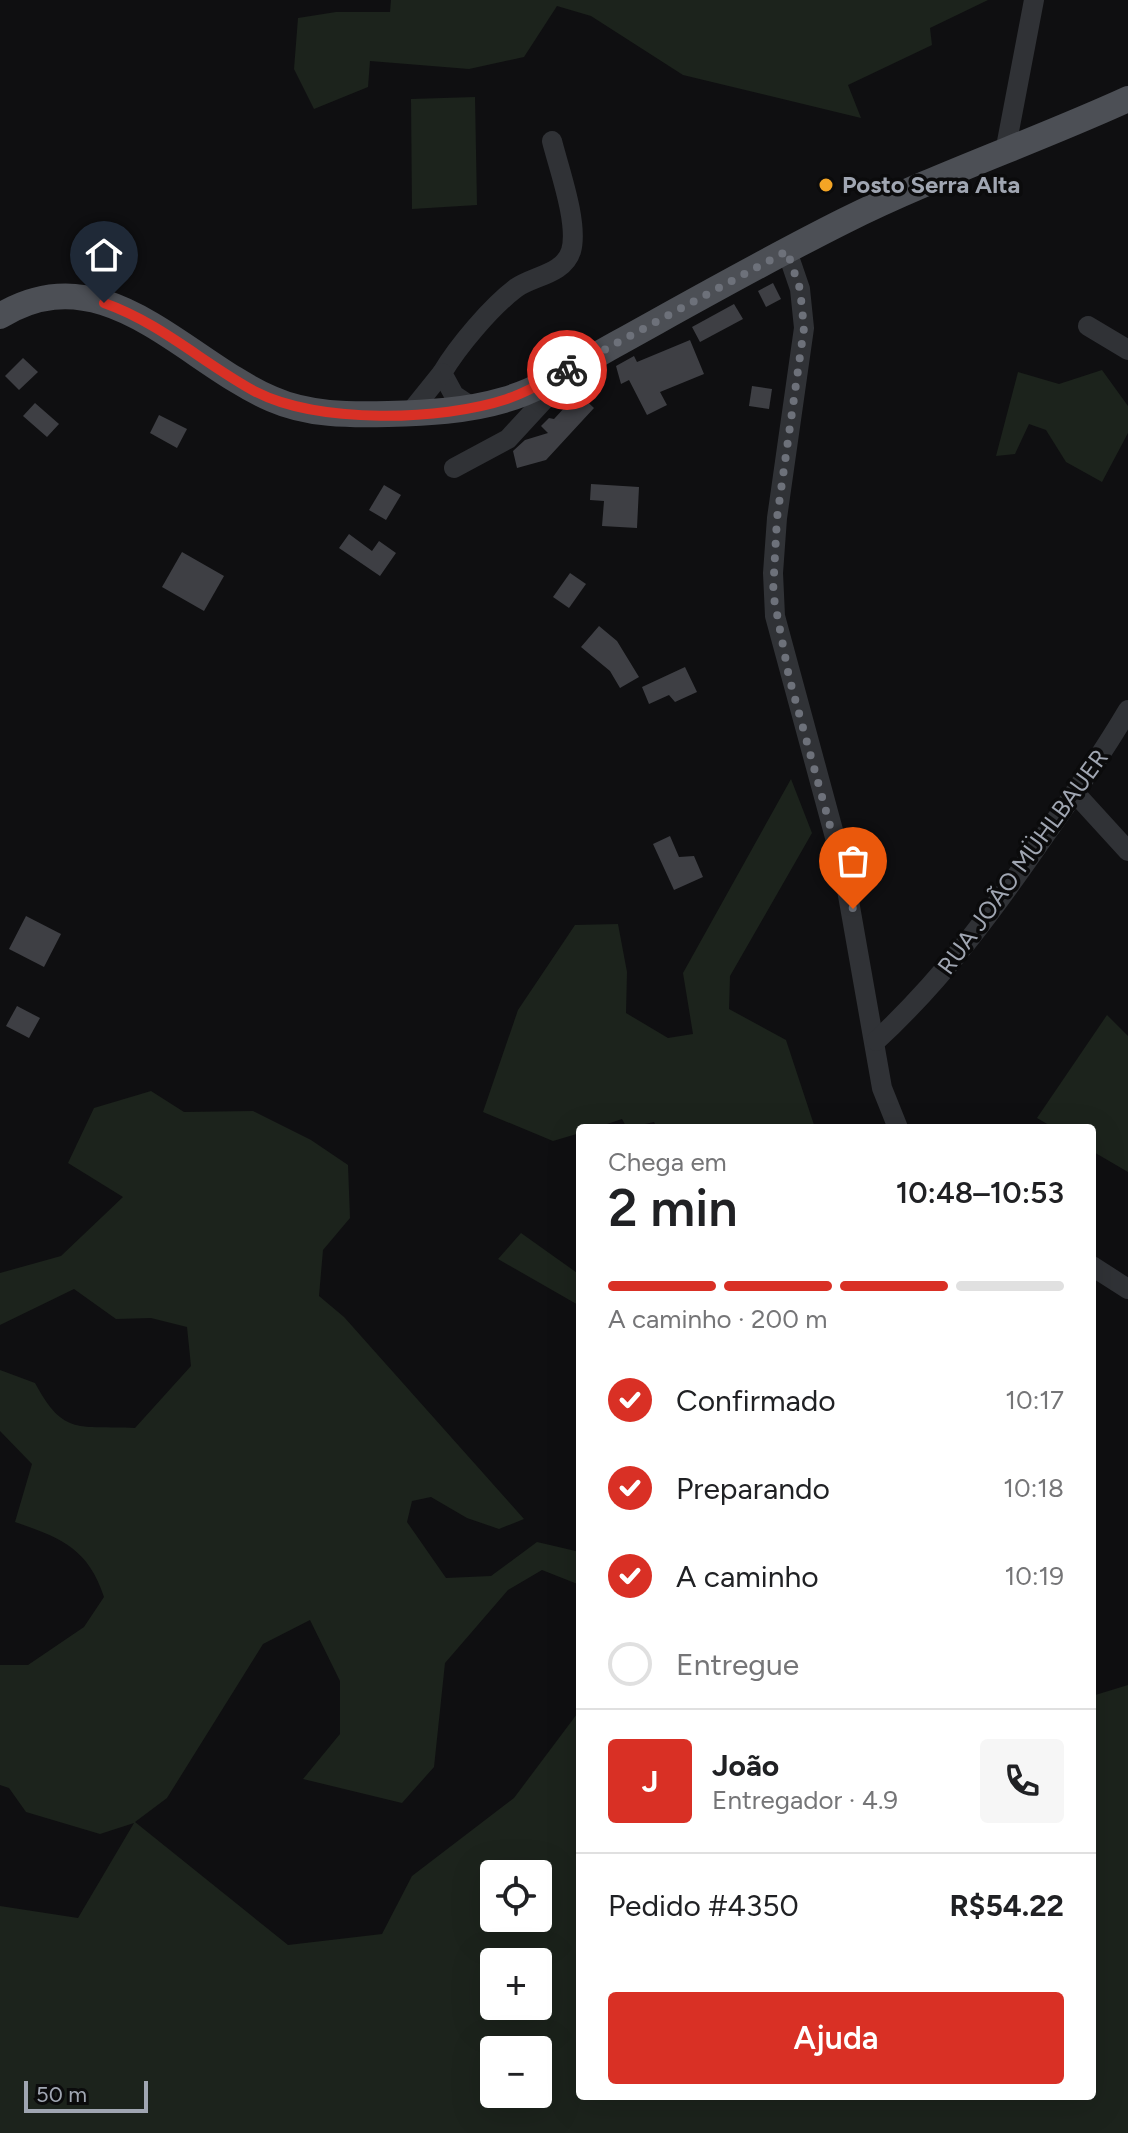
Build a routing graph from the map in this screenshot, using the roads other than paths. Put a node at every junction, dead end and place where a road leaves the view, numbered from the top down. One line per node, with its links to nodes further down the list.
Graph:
1 (1034, 0): 4 (street)
2 (1128, 99): 4 (main road)
3 (552, 141): 10 (street)
4 (1005, 152): 5 (main road)
5 (787, 251): 9 (main road); 17 (street)
6 (0, 316): 12 (main road)
7 (1088, 326): 8 (street)
8 (1128, 350)
9 (574, 367): 11 (main road); 13 (street)
10 (442, 373): 11 (street); 12 (street)
11 (472, 407): 12 (main road)
12 (409, 414)
13 (454, 468)
14 (1128, 710): 15 (street, RUA JOÃO MÜHLBAUER)
15 (1075, 793): 16 (street); 17 (street, RUA JOÃO MÜHLBAUER)
16 (1128, 851)
17 (876, 1041): 18 (street)
18 (896, 1124)
19 (1096, 1269): 20 (street)
20 (1128, 1289)

